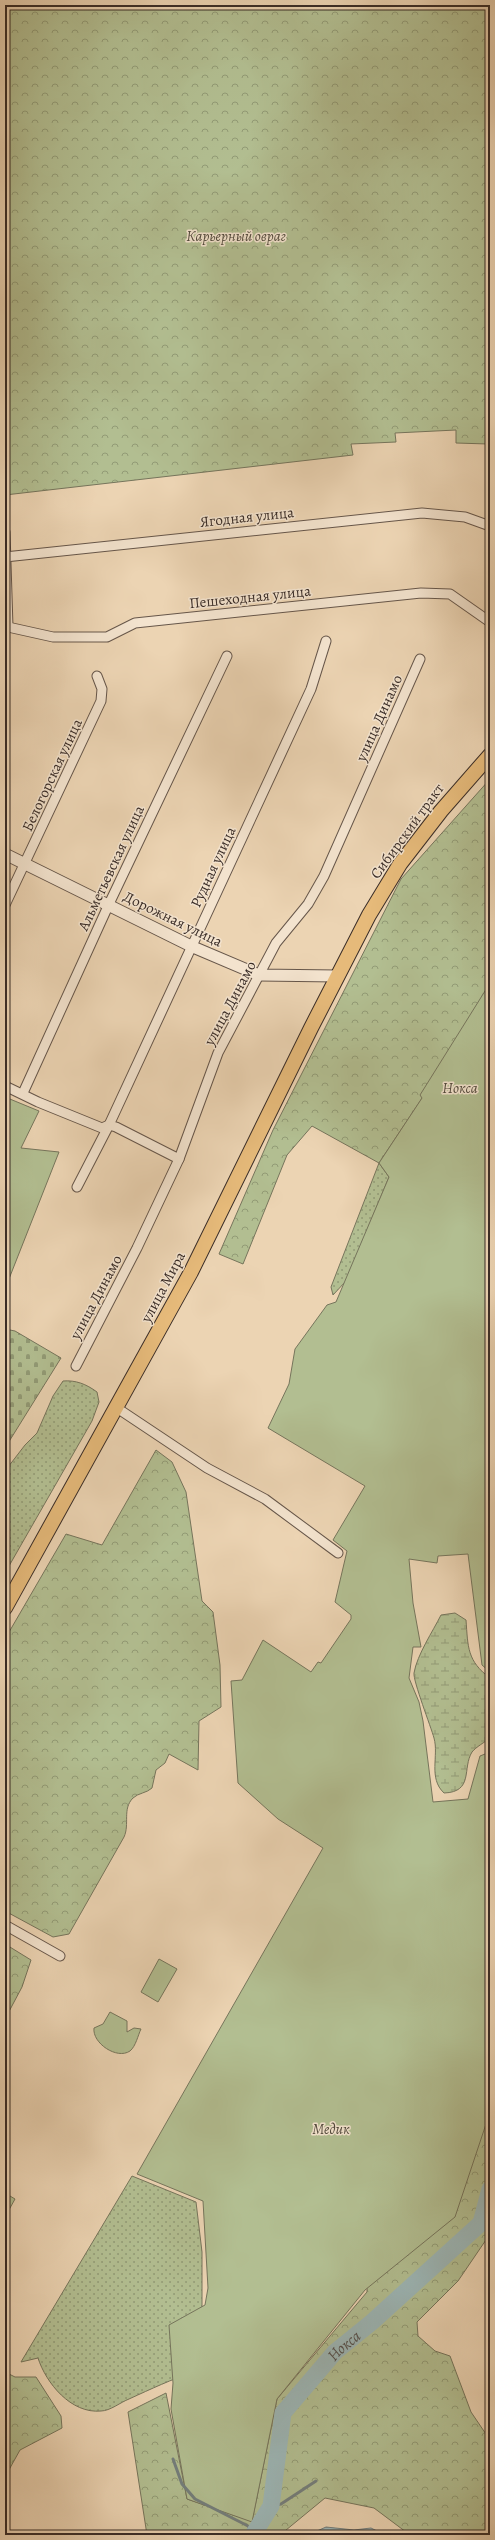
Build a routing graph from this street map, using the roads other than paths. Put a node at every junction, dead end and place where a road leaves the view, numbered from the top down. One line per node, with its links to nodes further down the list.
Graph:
1 (490, 526): 3 (street, Ягодная улица)
2 (5, 532): 3 (street)
3 (5, 557): 5 (street)
4 (490, 622): 5 (street, Пешеходная улица)
5 (7, 628)
6 (326, 641): 15 (street, Рудная улица)
7 (227, 656): 13 (street, Альметьевская улица)
8 (420, 659): 16 (street, улица Динамо)
9 (97, 676): 12 (street, Белогорская улица)
10 (490, 756): 17 (main road, Сибирский тракт)
11 (5, 854): 12 (street, Дорожная улица)
12 (25, 863): 13 (street, Дорожная улица); 14 (street, Белогорская улица)
13 (109, 904): 15 (street, Дорожная улица); 19 (street, Альметьевская улица)
14 (5, 905)
15 (193, 947): 16 (street, Дорожная улица); 20 (street, Рудная улица)
16 (259, 975): 17 (street, Дорожная улица); 21 (street, улица Динамо)
17 (337, 976): 24 (main road, улица Мира)
18 (5, 1086): 19 (street)
19 (23, 1093): 20 (street)
20 (109, 1125): 21 (street); 22 (street, Рудная улица)
21 (179, 1159): 23 (street, улица Динамо)
22 (77, 1187)
23 (76, 1366)
24 (117, 1408): 25 (street); 26 (main road, улица Мира)
25 (338, 1553)
26 (11, 1589): 27 (main road, улица Мира)
27 (5, 1608)
28 (5, 1925): 29 (street)
29 (60, 1956)

